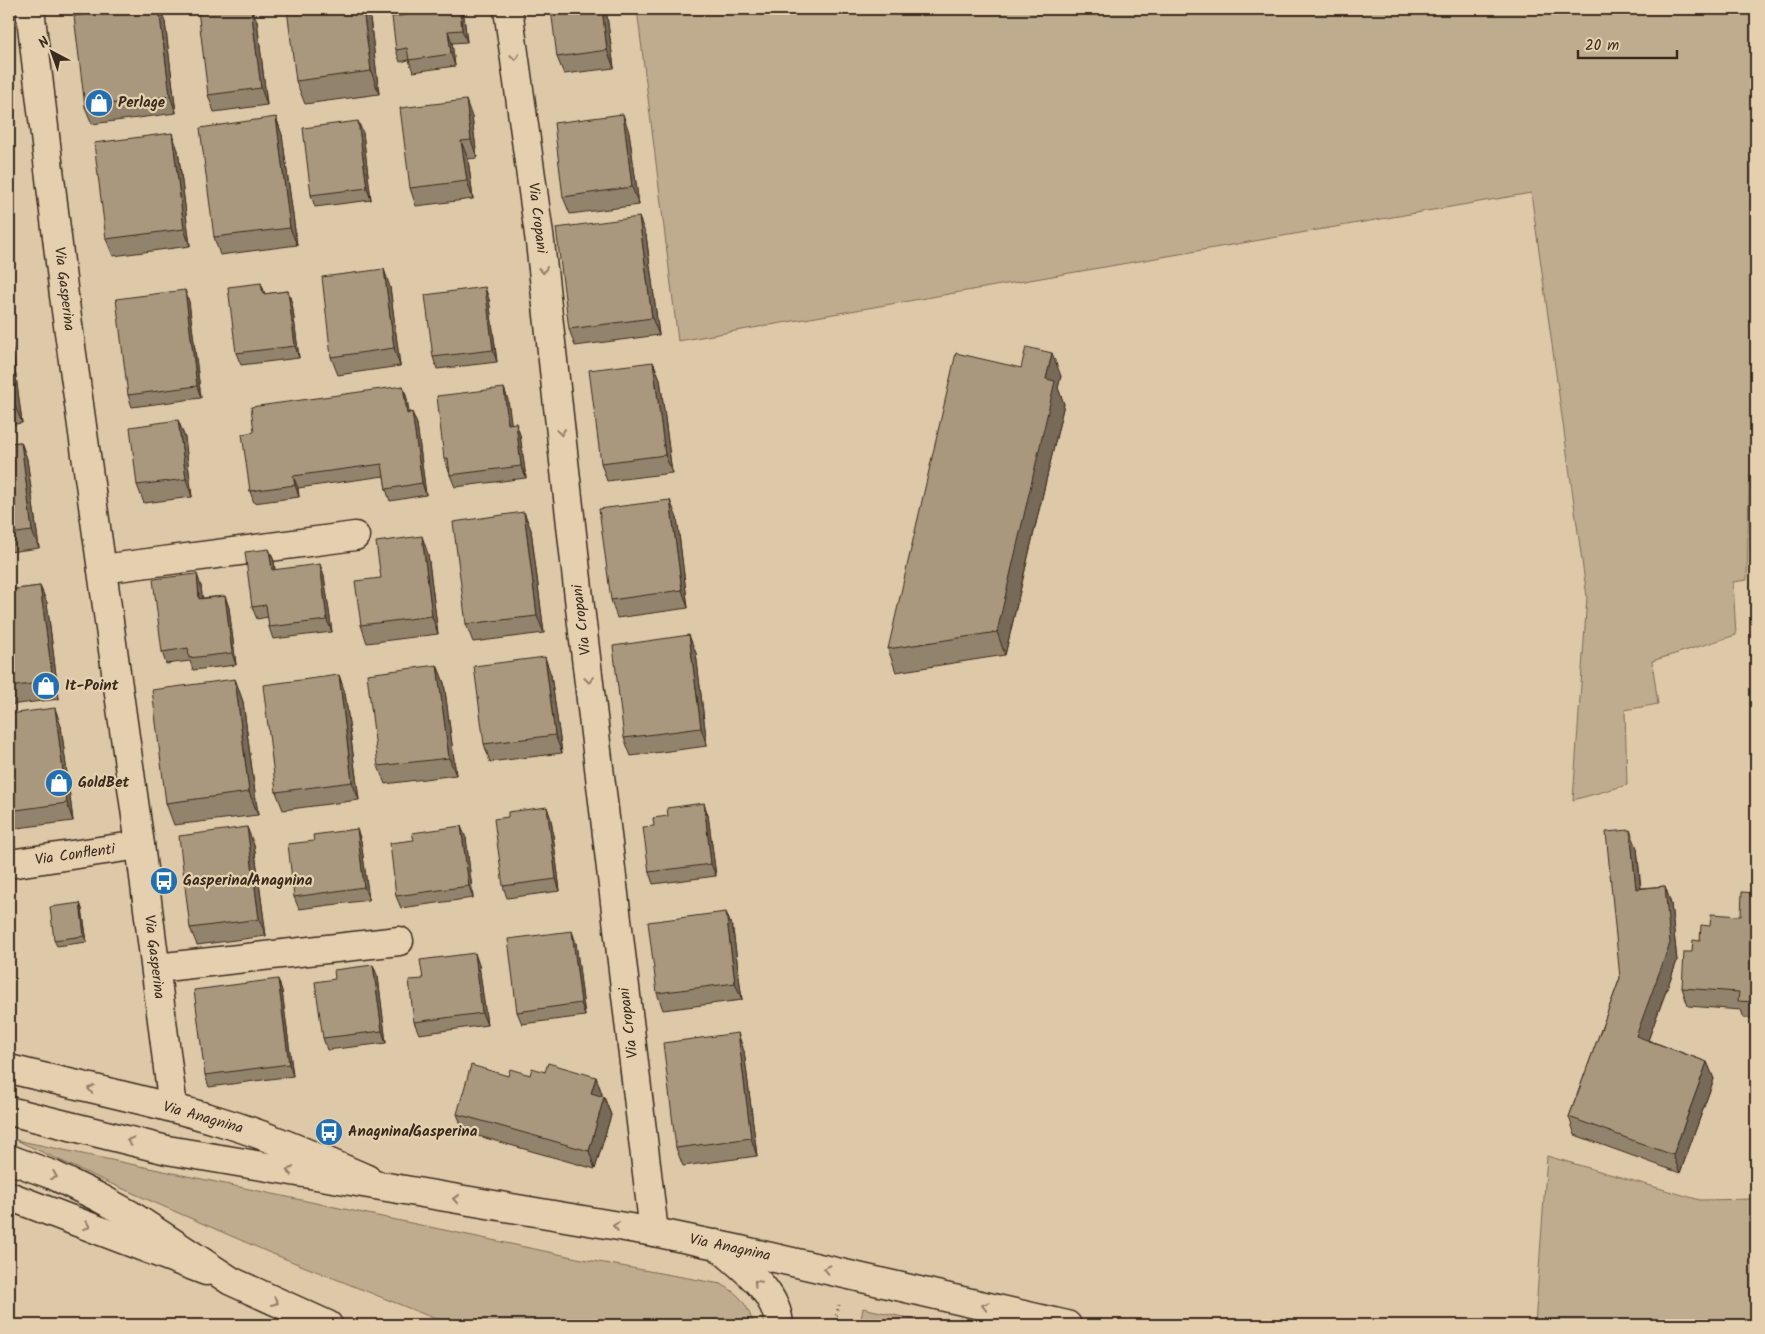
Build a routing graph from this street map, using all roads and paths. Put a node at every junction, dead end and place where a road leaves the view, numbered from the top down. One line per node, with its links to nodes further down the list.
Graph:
1 (30, 9): 4 (street, Via Gasperina)
2 (508, 9): 15 (street, Via Cropani, one-way to 15)
3 (355, 536): 4 (street)
4 (102, 569): 5 (street, Via Gasperina)
5 (140, 845): 6 (street, Via Conflenti); 8 (street, Via Gasperina)
6 (9, 864)
7 (399, 941): 8 (street)
8 (156, 968): 10 (street, Via Gasperina)
9 (9, 1069): 10 (street, Via Anagnina, one-way to 9)
10 (173, 1108): 13 (street, Via Anagnina)
11 (9, 1111): 13 (street, Via Anagnina, one-way to 11)
12 (9, 1160): 17 (street, one-way to 17)
13 (389, 1188): 15 (street, Via Anagnina, one-way to 13)
14 (9, 1196): 17 (street, one-way to 17)
15 (654, 1232): 16 (street, Via Anagnina)
16 (716, 1244): 20 (street, one-way to 16); 22 (street, Via Anagnina, one-way to 16)
17 (231, 1281): 19 (street, one-way to 19)
18 (840, 1298): 21 (path)
19 (328, 1325)
20 (779, 1325)
21 (834, 1325)
22 (1067, 1325)

